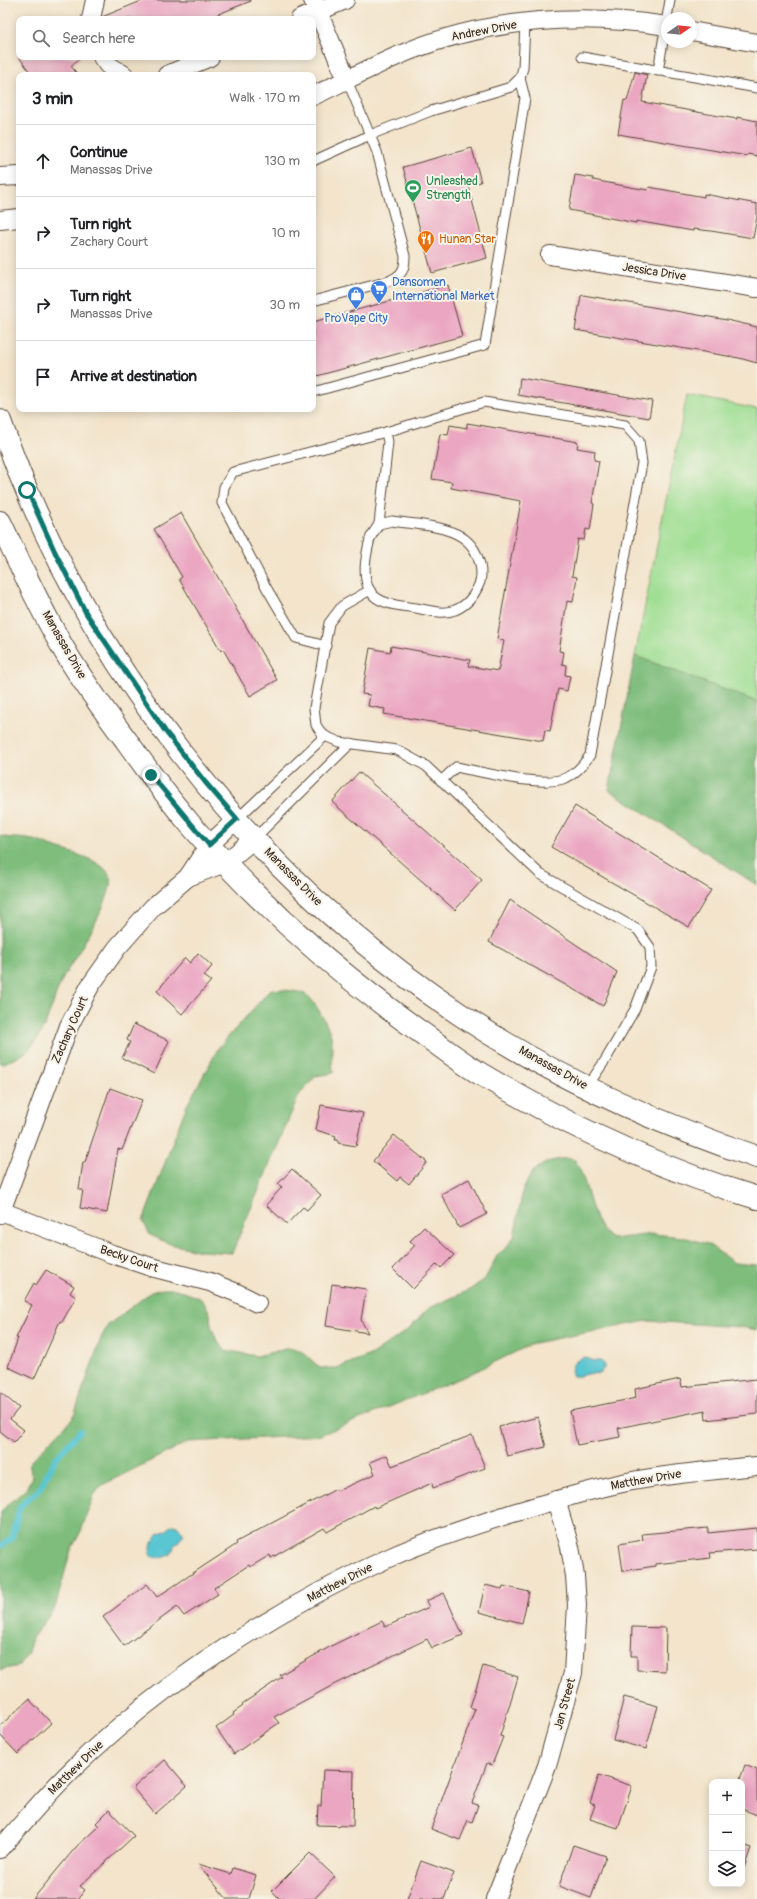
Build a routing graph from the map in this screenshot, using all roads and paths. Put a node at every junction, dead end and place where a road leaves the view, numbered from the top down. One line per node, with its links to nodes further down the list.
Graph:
1 (95, 0): 6 (street)
2 (345, 0): 4 (street)
3 (670, 0): 5 (lane)
4 (316, 6): 7 (street); 20 (street)
5 (668, 12)
6 (92, 16)
7 (304, 16)
8 (525, 23): 9 (street, Andrew Drive); 19 (lane); 20 (street, Andrew Drive)
9 (661, 25)
10 (697, 32): 11 (street)
11 (757, 43)
12 (662, 48): 16 (lane)
13 (582, 57): 16 (lane)
14 (104, 60): 17 (street)
15 (203, 60): 18 (street)
16 (658, 71): 21 (lane)
17 (119, 72)
18 (174, 72)
19 (520, 78): 23 (lane); 32 (lane)
20 (347, 80): 22 (street, Andrew Drive); 23 (lane)
21 (757, 88)
22 (316, 95)
23 (370, 135): 24 (lane); 31 (lane)
24 (316, 160)
25 (16, 176): 26 (street)
26 (0, 177)
27 (16, 218): 28 (street)
28 (0, 220)
29 (550, 255): 30 (street, Jessica Drive)
30 (757, 288)
31 (316, 300)
32 (316, 391)
33 (0, 421): 42 (street, Manassas Drive)
34 (386, 432): 36 (lane); 38 (lane); 41 (lane)
35 (0, 522): 44 (street, Manassas Drive)
36 (379, 524): 37 (lane); 37 (lane)
37 (370, 590): 38 (lane)
38 (326, 646): 39 (lane)
39 (325, 736): 40 (lane); 42 (lane)
40 (351, 743): 41 (lane); 43 (lane)
41 (441, 781): 47 (lane)
42 (237, 819): 43 (street, Manassas Drive); 44 (street, Zachary Court)
43 (255, 838): 45 (street, Zachary Court); 47 (street, Manassas Drive)
44 (209, 845): 45 (street, Manassas Drive); 46 (street, Zachary Court)
45 (225, 863): 46 (street, Zachary Court); 49 (street, Manassas Drive)
46 (188, 877): 50 (street, Zachary Court)
47 (588, 1087): 48 (street, Manassas Drive)
48 (757, 1157)
49 (757, 1198)
50 (0, 1212): 51 (street, Becky Court)
51 (257, 1303)
52 (757, 1466): 53 (street, Matthew Drive)
53 (556, 1500): 54 (street, Matthew Drive); 55 (street, Jan Street)
54 (0, 1849)
55 (495, 1899)

